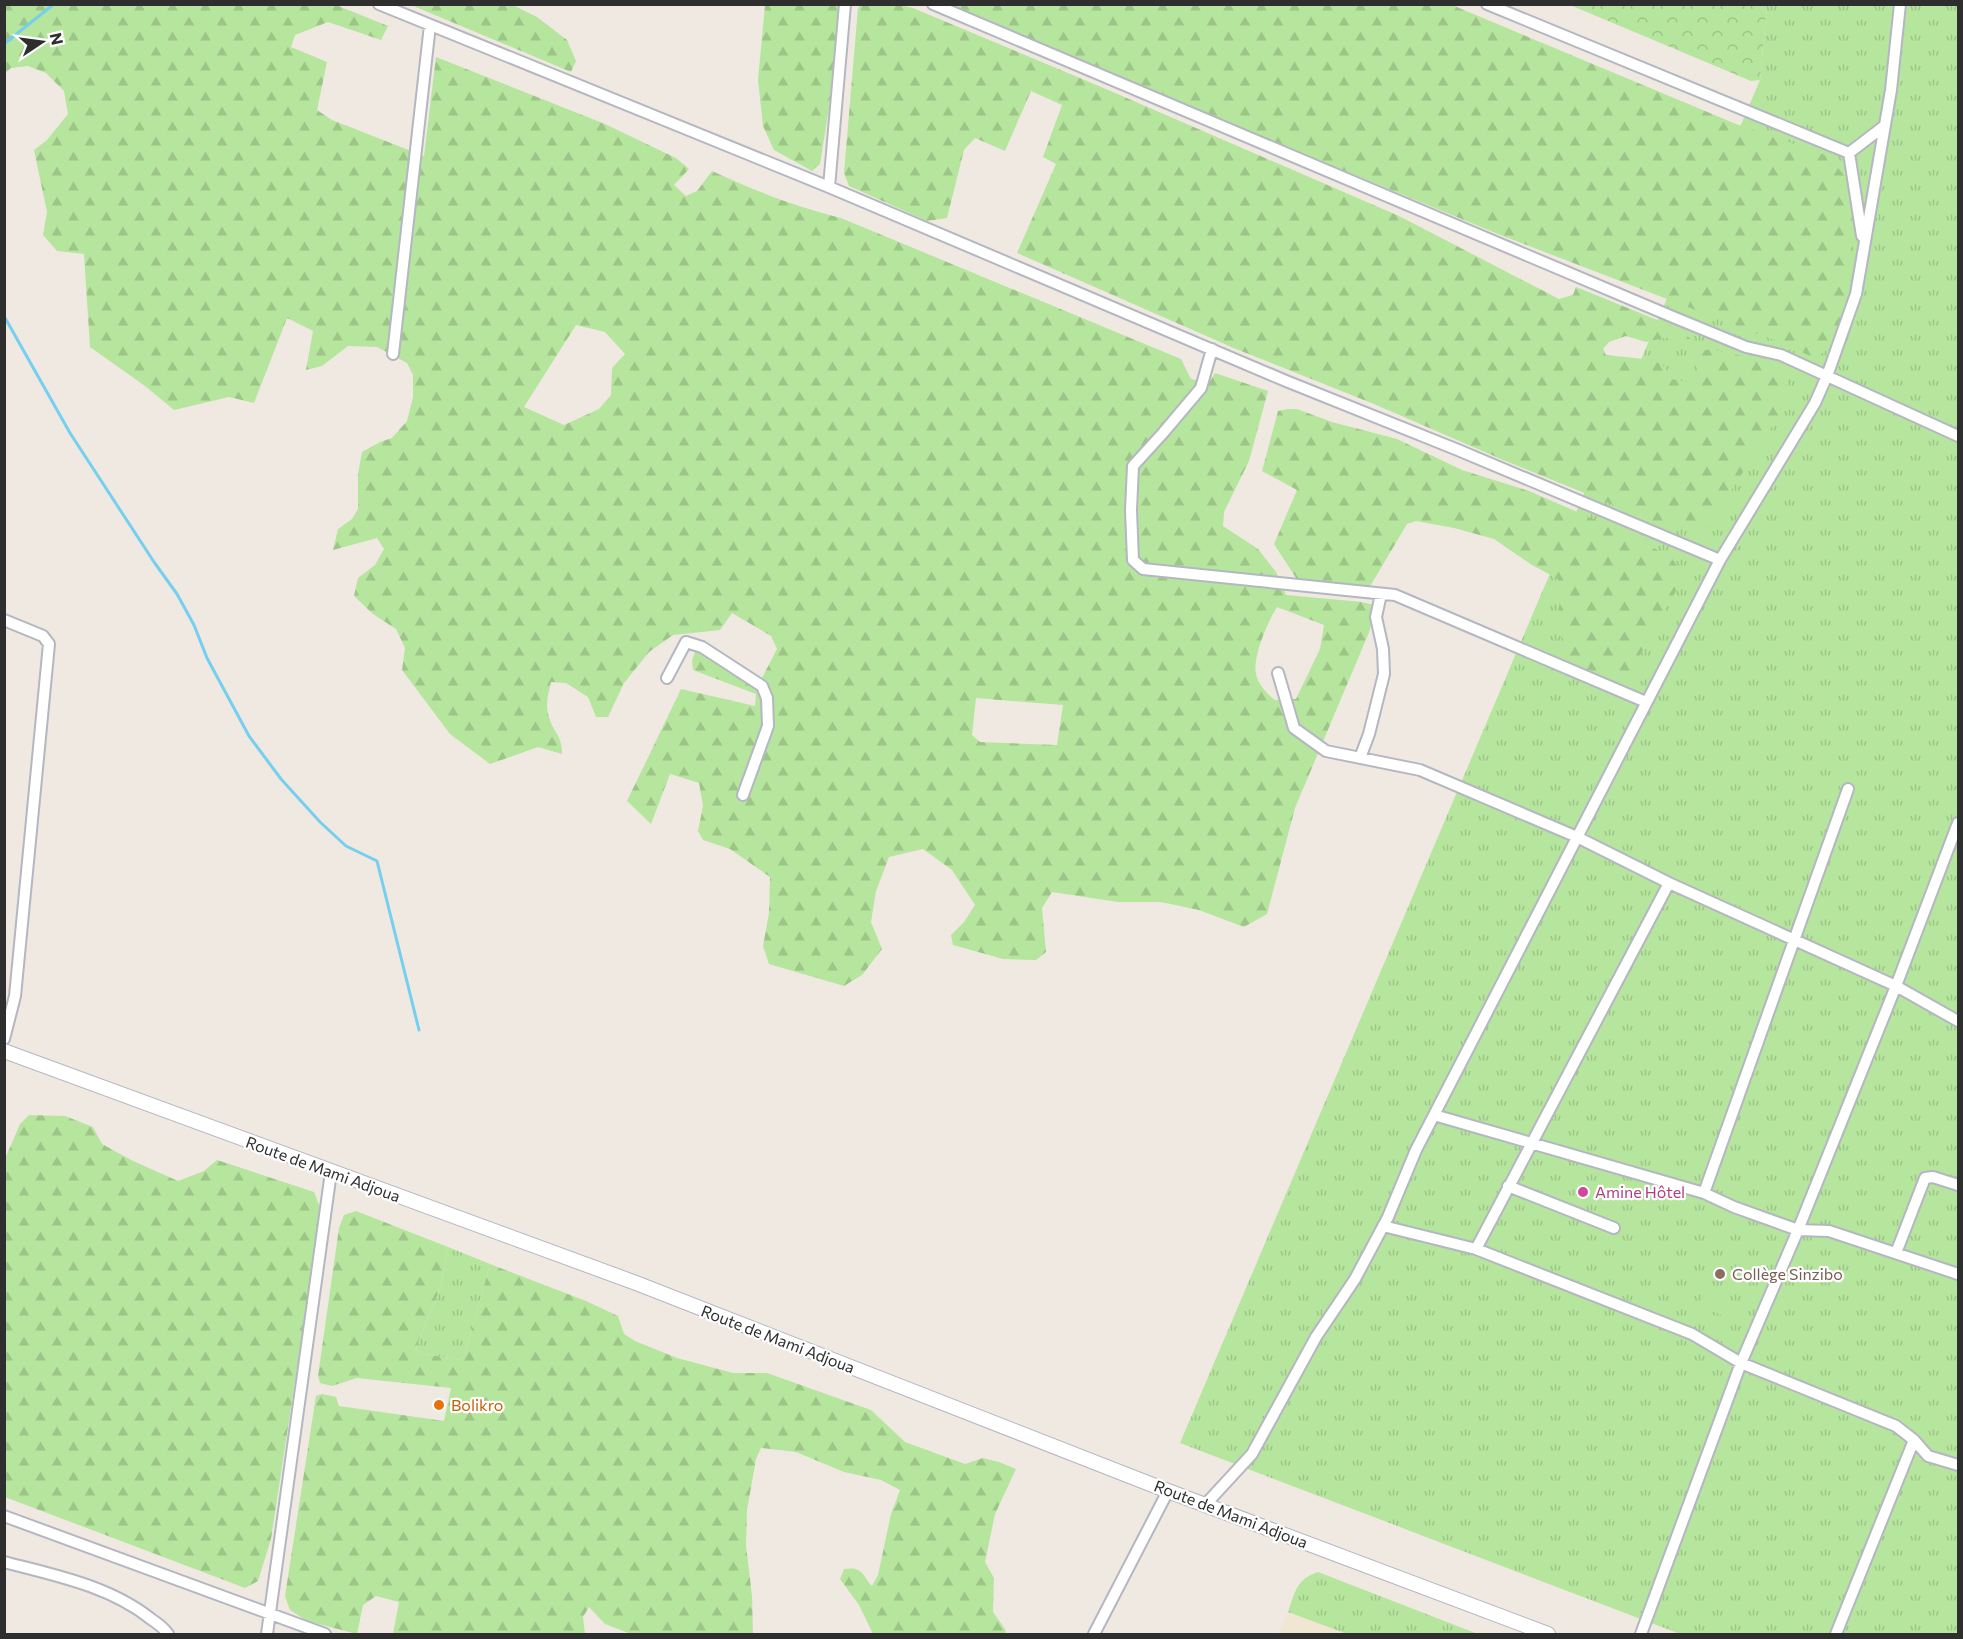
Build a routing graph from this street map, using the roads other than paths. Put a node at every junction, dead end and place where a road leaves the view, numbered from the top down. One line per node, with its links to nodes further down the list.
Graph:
1 (379, 4): 6 (street)
2 (845, 4): 9 (street)
3 (933, 4): 13 (street)
4 (1487, 4): 8 (street)
5 (1900, 4): 7 (street)
6 (430, 25): 9 (street); 12 (street)
7 (1883, 127): 8 (street); 10 (street)
8 (1849, 153): 10 (street)
9 (829, 187): 11 (street)
10 (1863, 246): 13 (street)
11 (1212, 349): 15 (street); 16 (street)
12 (393, 354)
13 (1827, 376): 14 (street); 15 (street)
14 (1959, 436)
15 (1720, 560): 20 (street)
16 (1381, 594): 20 (street); 21 (street)
17 (4, 620): 30 (street)
18 (1278, 673): 21 (street)
19 (667, 678): 23 (street)
20 (1646, 702): 25 (street)
21 (1360, 758): 25 (street)
22 (1848, 789): 27 (street)
23 (743, 795)
24 (1959, 823): 28 (street)
25 (1577, 837): 26 (street); 32 (street)
26 (1669, 883): 27 (street); 33 (street)
27 (1794, 939): 28 (street); 37 (street)
28 (1896, 986): 29 (street); 40 (street)
29 (1959, 1021)
30 (4, 1039)
31 (4, 1051): 34 (street, Route de Mami Adjoua)
32 (1434, 1115): 33 (street); 38 (street)
33 (1530, 1144): 36 (street); 37 (street)
34 (331, 1172): 47 (street, Route de Mami Adjoua); 51 (street)
35 (1959, 1185): 42 (street)
36 (1508, 1186): 39 (street); 41 (street)
37 (1704, 1193): 40 (street)
38 (1383, 1226): 41 (street); 48 (street)
39 (1614, 1228)
40 (1798, 1230): 42 (street); 44 (street)
41 (1476, 1249): 44 (street)
42 (1896, 1253): 43 (street)
43 (1959, 1274)
44 (1741, 1363): 45 (street); 57 (street)
45 (1914, 1440): 46 (street); 58 (street)
46 (1959, 1465)
47 (1168, 1491): 48 (street, Route de Mami Adjoua); 55 (street)
48 (1205, 1505): 56 (street, Route de Mami Adjoua)
49 (4, 1516): 51 (street)
50 (4, 1562): 52 (street)
51 (270, 1613): 53 (street); 54 (street)
52 (168, 1635)
53 (267, 1635)
54 (325, 1635)
55 (1094, 1635)
56 (1548, 1635)
57 (1641, 1635)
58 (1836, 1635)

